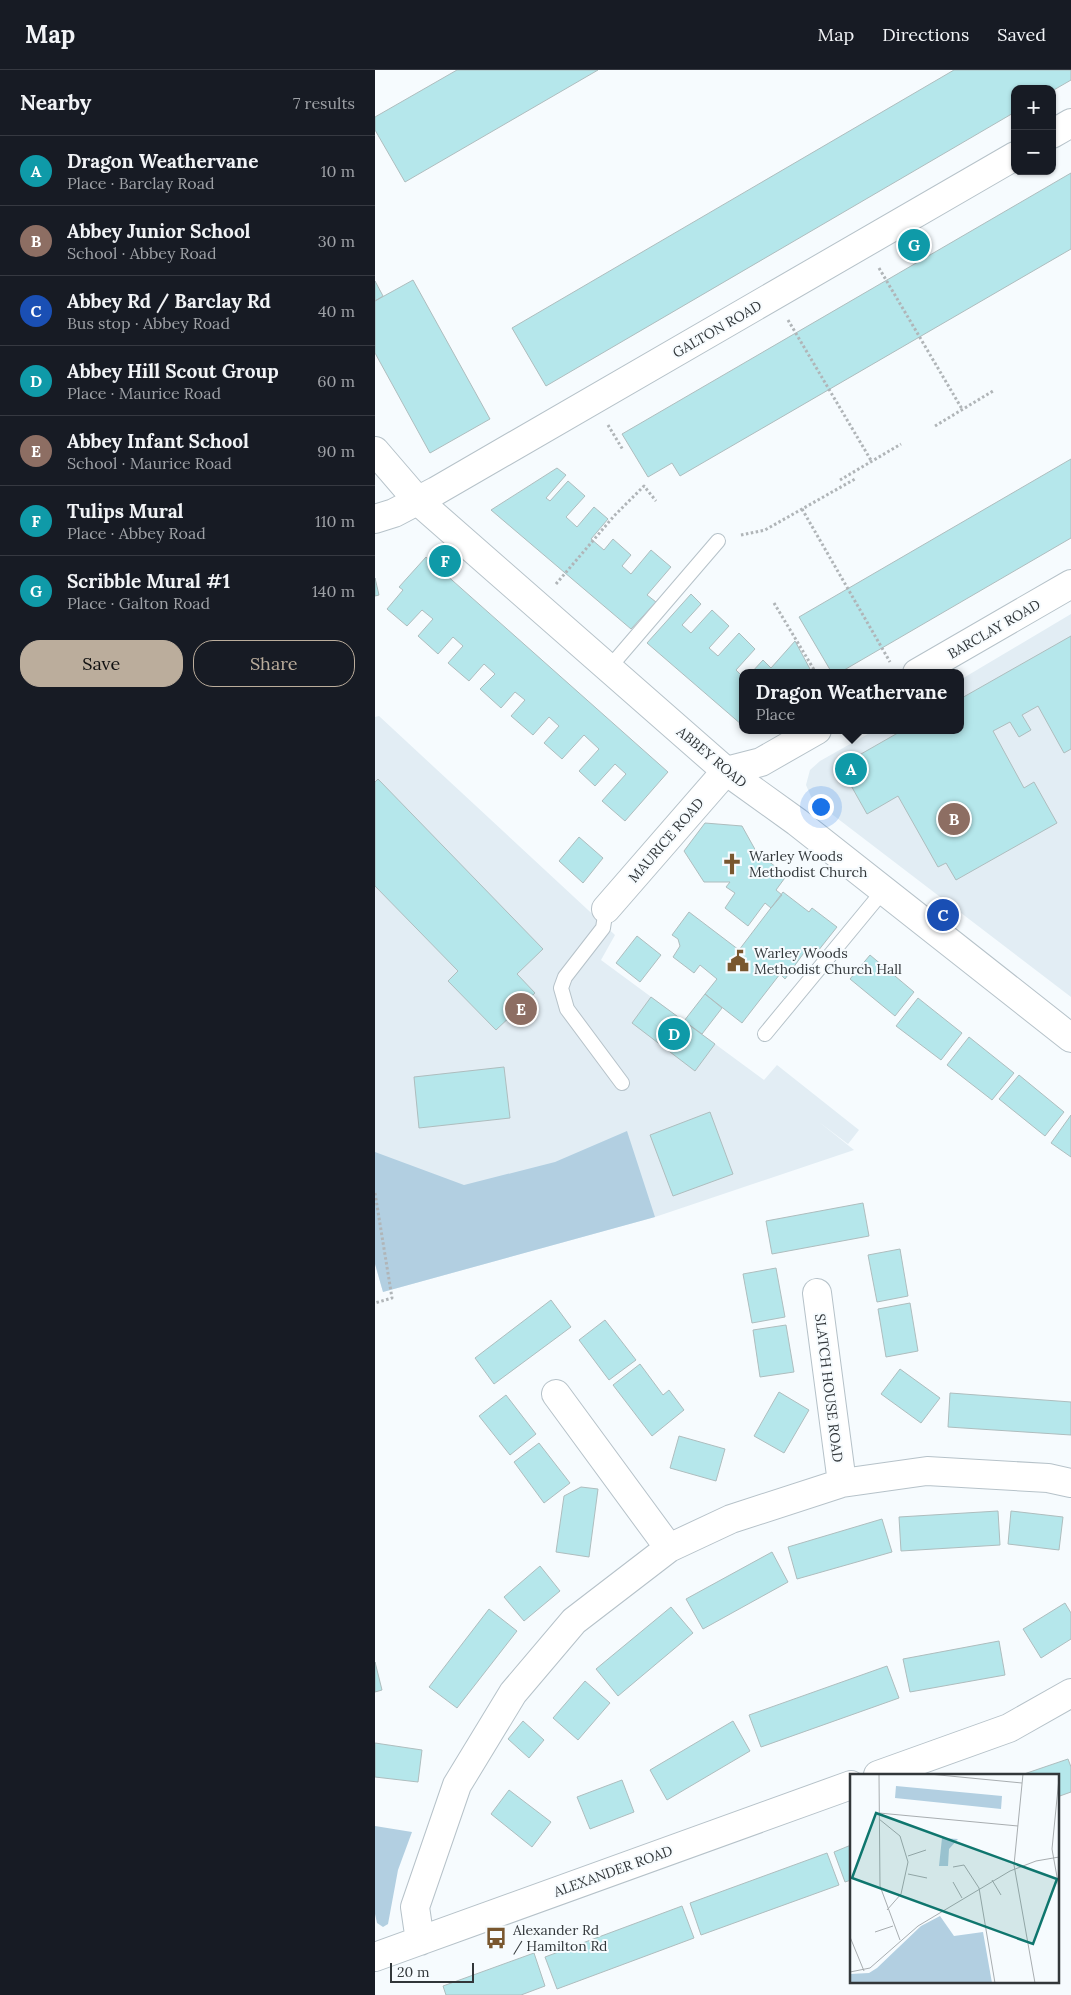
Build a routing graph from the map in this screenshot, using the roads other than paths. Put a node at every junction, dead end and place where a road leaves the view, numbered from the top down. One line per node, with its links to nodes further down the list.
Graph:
1 (1071, 123): 2 (street)
2 (1056, 132)
3 (1011, 158): 5 (street, GALTON ROAD)
4 (375, 451): 5 (street, ABBEY ROAD)
5 (418, 501): 6 (street, GALTON ROAD); 9 (street, ABBEY ROAD)
6 (375, 519)
7 (718, 541): 9 (lane)
8 (1071, 584): 10 (street, BARCLAY ROAD)
9 (609, 668): 12 (street, ABBEY ROAD)
10 (924, 669)
11 (810, 734): 12 (street)
12 (726, 771): 13 (street, ABBEY ROAD); 14 (street, MAURICE ROAD)
13 (883, 891): 15 (lane); 16 (street, ABBEY ROAD)
14 (605, 910): 17 (lane)
15 (765, 1034)
16 (1071, 1038)
17 (622, 1083)
18 (817, 1293): 20 (street, SLATCH HOUSE ROAD)
19 (556, 1394): 22 (street)
20 (842, 1483): 21 (street); 22 (street)
21 (1071, 1483)
22 (669, 1548): 26 (street)
23 (1071, 1694): 24 (street)
24 (881, 1774)
25 (850, 1785): 26 (street, ALEXANDER ROAD)
26 (420, 1941): 27 (street, ALEXANDER ROAD)
27 (375, 1957)

